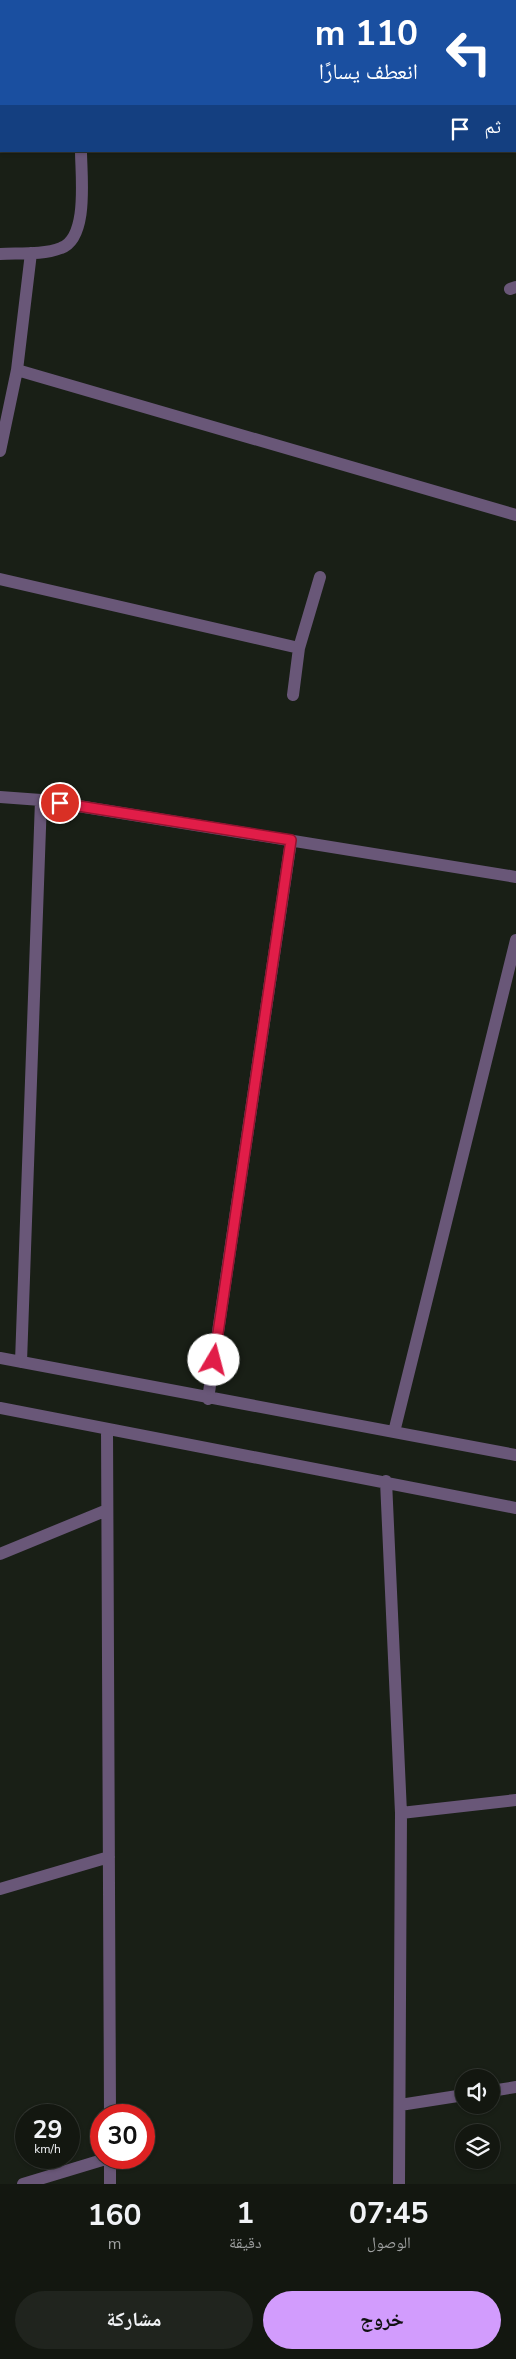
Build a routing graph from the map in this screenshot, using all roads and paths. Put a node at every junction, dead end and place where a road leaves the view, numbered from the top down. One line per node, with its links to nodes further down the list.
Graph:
1 (81, 152): 2 (street)
2 (31, 253): 3 (street); 4 (street)
3 (0, 254)
4 (17, 370): 5 (street); 6 (street)
5 (0, 451)
6 (516, 515)
7 (320, 577): 9 (street)
8 (0, 579): 9 (street)
9 (299, 648): 10 (street)
10 (293, 695)
11 (0, 797): 12 (street)
12 (41, 800): 13 (street); 17 (street)
13 (291, 840): 14 (street); 18 (street)
14 (516, 877)
15 (516, 940): 21 (street)
16 (0, 1358): 17 (street)
17 (21, 1362): 18 (street)
18 (208, 1399): 21 (street)
19 (0, 1408): 20 (street)
20 (107, 1429): 23 (street); 25 (street)
21 (394, 1432): 22 (street)
22 (516, 1455)
23 (386, 1481): 24 (street); 28 (street)
24 (516, 1508)
25 (107, 1510): 26 (street); 29 (street)
26 (0, 1554)
27 (516, 1800): 28 (street)
28 (401, 1813): 35 (street)
29 (109, 1857): 30 (street); 34 (street)
30 (0, 1889)
31 (516, 2087): 32 (street)
32 (500, 2090)
33 (455, 2096): 35 (street)
34 (110, 2104)
35 (400, 2105): 40 (street)
36 (90, 2164): 38 (street)
37 (110, 2169): 39 (street)
38 (23, 2184)
39 (110, 2184)
40 (399, 2184)

